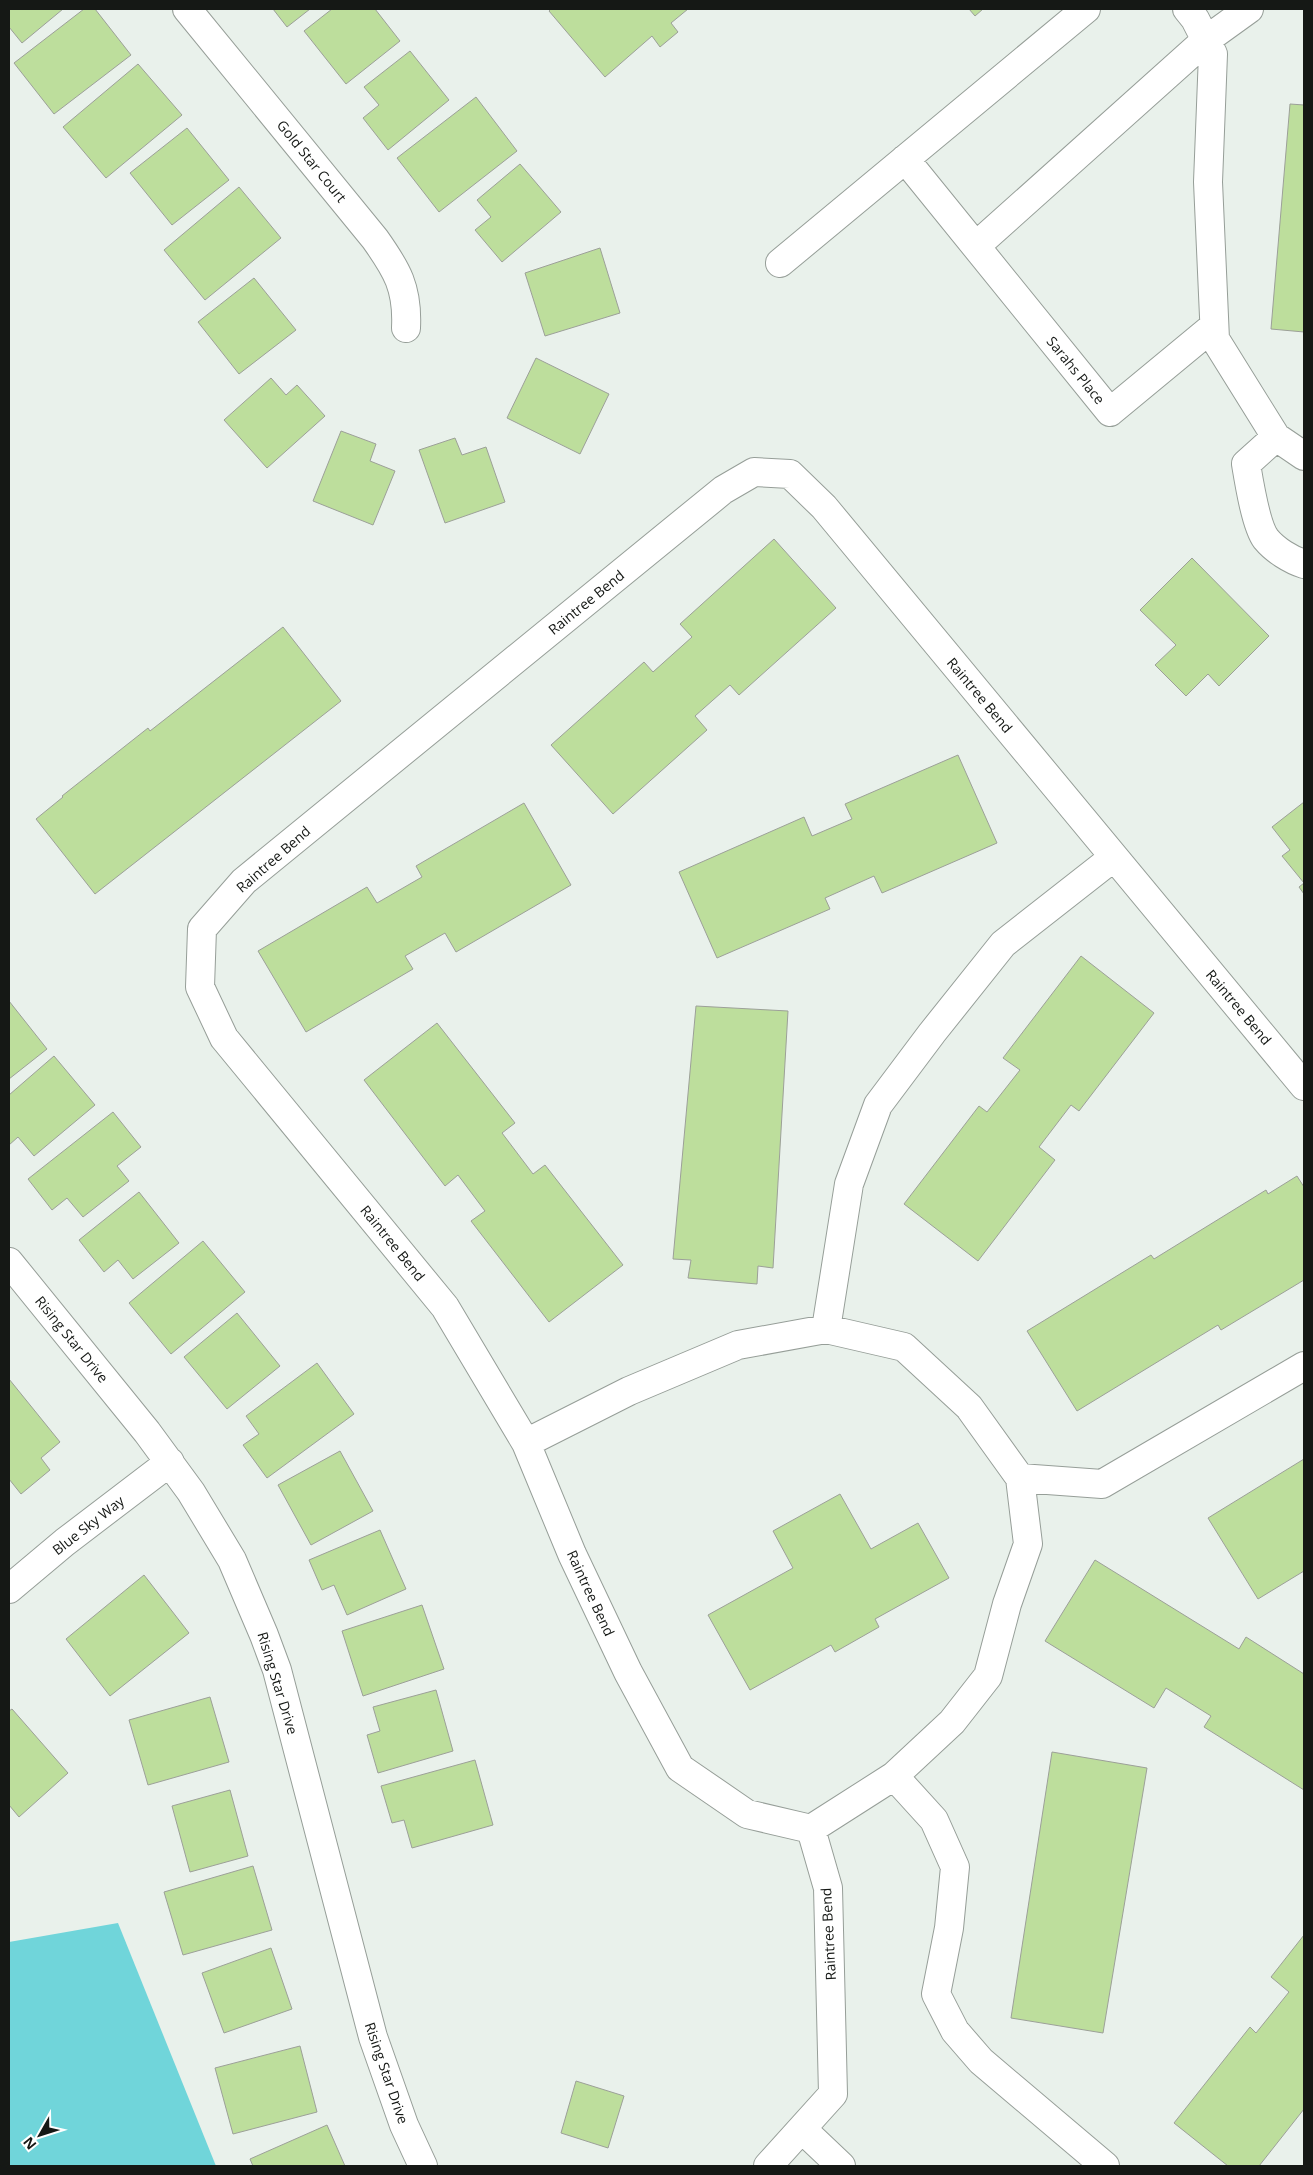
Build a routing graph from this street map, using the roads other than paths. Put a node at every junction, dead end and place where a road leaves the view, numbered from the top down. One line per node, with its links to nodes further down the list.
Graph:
1 (187, 9): 10 (street, Gold Star Court)
2 (1086, 9): 6 (street)
3 (1187, 9): 5 (street)
4 (1249, 9): 5 (street)
5 (1206, 40): 7 (street); 9 (street)
6 (905, 159): 7 (street, Sarahs Place); 8 (street)
7 (976, 246): 9 (street, Sarahs Place)
8 (780, 264)
9 (1214, 326): 11 (street)
10 (406, 328)
11 (1276, 437): 12 (street); 13 (street)
12 (1304, 456)
13 (1304, 564)
14 (1114, 857): 15 (street, Raintree Bend); 17 (street); 19 (street, Raintree Bend)
15 (1304, 1086)
16 (9, 1262): 20 (street, Rising Star Drive)
17 (826, 1329): 19 (street); 21 (street)
18 (1304, 1366): 21 (street)
19 (526, 1442): 24 (street, Raintree Bend)
20 (170, 1462): 22 (street, Blue Sky Way); 26 (street, Rising Star Drive)
21 (1020, 1478): 23 (street)
22 (9, 1589)
23 (894, 1776): 24 (street); 29 (street)
24 (811, 1829): 25 (street, Raintree Bend)
25 (802, 2129): 27 (street, Raintree Bend); 28 (street)
26 (423, 2166)
27 (768, 2166)
28 (840, 2166)
29 (1104, 2166)

